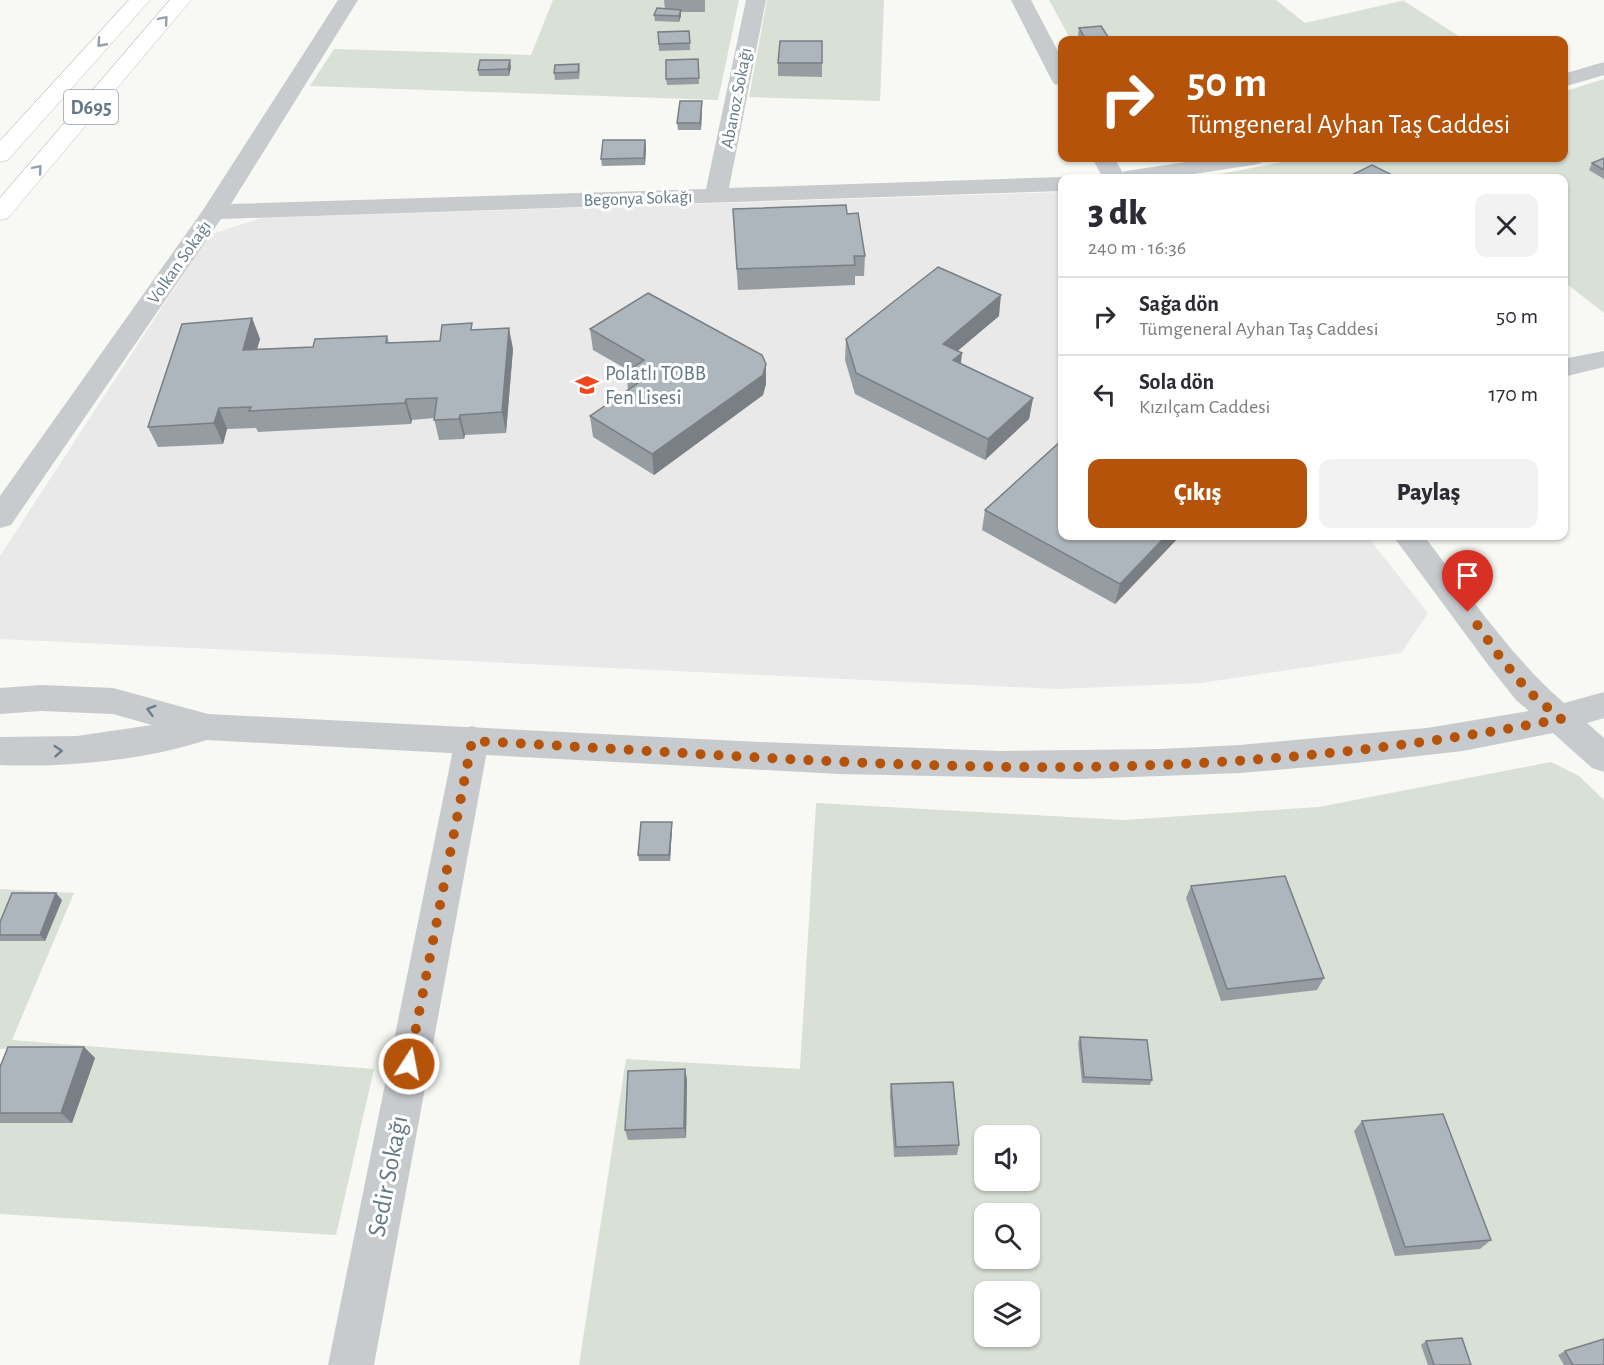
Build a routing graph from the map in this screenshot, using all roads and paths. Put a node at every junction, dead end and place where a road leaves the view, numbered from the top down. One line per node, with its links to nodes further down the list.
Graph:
1 (140, 0): 9 (main road, D695, one-way to 9)
2 (181, 0): 15 (main road, D695, one-way to 2)
3 (348, 0): 14 (street, Volkan Sokağı)
4 (756, 0): 13 (street, Abanoz Sokağı)
5 (1021, 0): 7 (street)
6 (1604, 68): 8 (street)
7 (1058, 71)
8 (1568, 79)
9 (0, 155)
10 (1228, 162): 11 (street)
11 (1151, 174)
12 (1058, 184): 13 (street, Begonya Sokağı)
13 (716, 195): 14 (street, Begonya Sokağı)
14 (214, 212): 18 (street, Volkan Sokağı)
15 (0, 213)
16 (1604, 359): 17 (street)
17 (1568, 367)
18 (0, 518)
19 (1411, 540): 22 (street)
20 (0, 701): 23 (street, one-way to 20)
21 (1604, 705): 22 (street)
22 (1561, 719): 24 (street); 26 (street)
23 (208, 726): 24 (street); 25 (street, one-way to 23)
24 (472, 741): 27 (street, Sedir Sokağı)
25 (0, 751)
26 (1604, 758)
27 (351, 1365)

